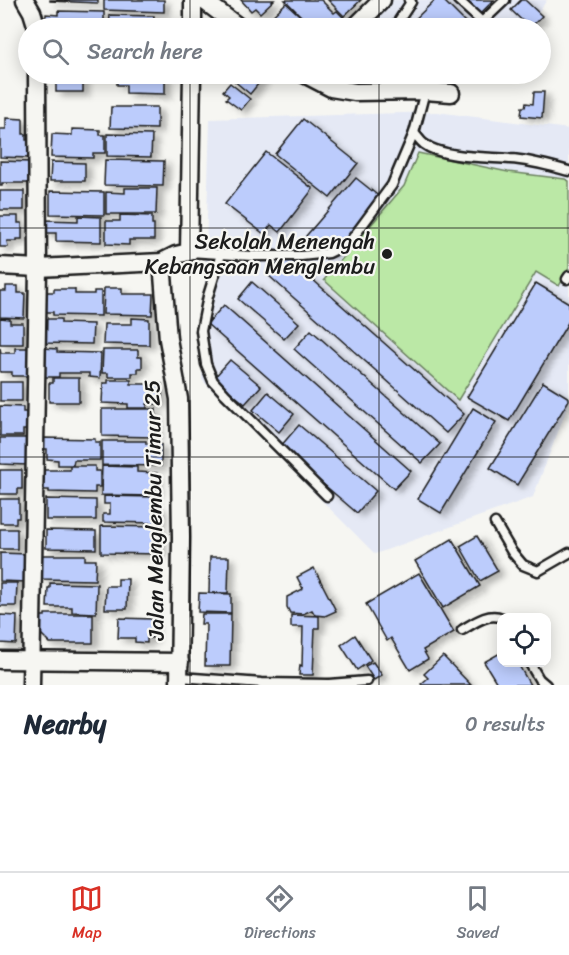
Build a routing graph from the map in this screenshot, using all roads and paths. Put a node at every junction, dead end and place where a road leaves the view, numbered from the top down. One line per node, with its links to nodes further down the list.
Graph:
1 (25, 0): 8 (street)
2 (193, 0): 9 (street)
3 (203, 0): 10 (street)
4 (382, 0): 11 (street)
5 (458, 0): 13 (lane)
6 (505, 0): 14 (lane)
7 (411, 1): 12 (lane)
8 (34, 18)
9 (193, 18)
10 (227, 18)
11 (364, 18)
12 (399, 18)
13 (472, 18)
14 (486, 18)
15 (37, 84): 26 (street)
16 (192, 84): 22 (street)
17 (324, 84): 18 (street)
18 (425, 91): 19 (street); 20 (lane)
19 (451, 93)
20 (414, 133): 21 (lane); 23 (lane)
21 (569, 171)
22 (189, 252): 23 (lane); 24 (street)
23 (221, 254): 27 (lane)
24 (162, 262): 26 (street); 35 (street, Jalan Menglembu Timur 25)
25 (0, 266): 26 (street)
26 (38, 268): 32 (street)
27 (327, 496)
28 (495, 523): 29 (lane)
29 (569, 554)
30 (497, 615): 31 (lane)
31 (462, 630)
32 (32, 659): 33 (street); 35 (street); 37 (street)
33 (0, 660)
34 (532, 667): 38 (lane)
35 (180, 674): 36 (lane)
36 (367, 681)
37 (31, 685)
38 (546, 685)

